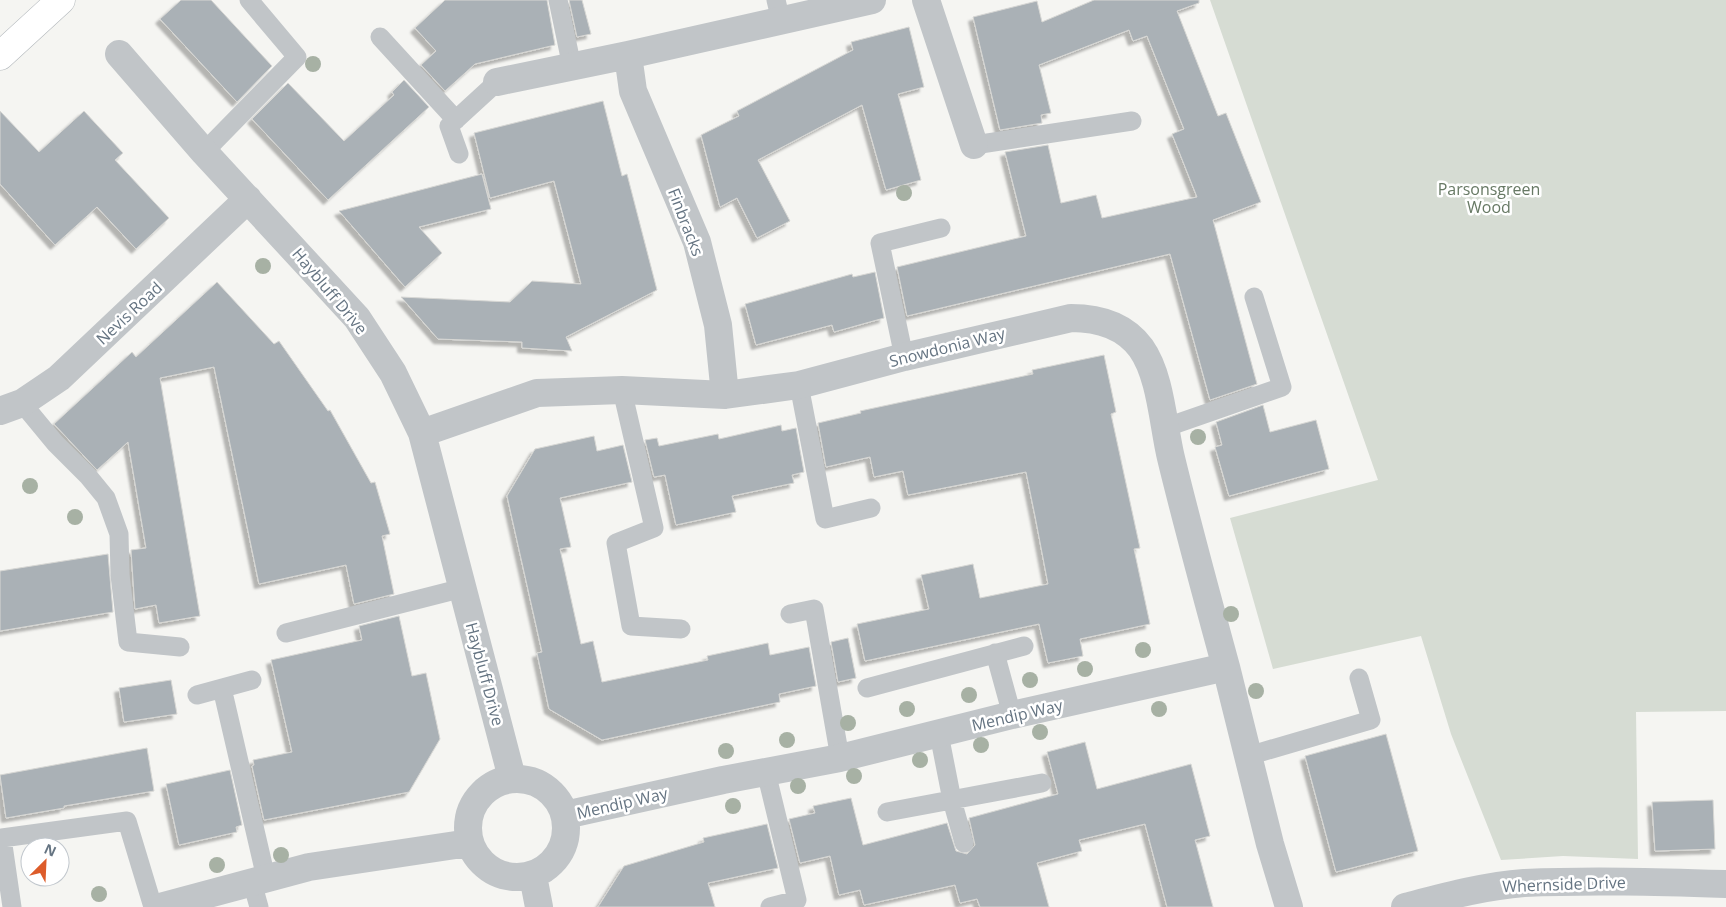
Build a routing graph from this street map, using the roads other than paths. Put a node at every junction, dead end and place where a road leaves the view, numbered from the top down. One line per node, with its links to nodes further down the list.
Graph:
1 (61, 0): 10 (street)
2 (249, 0): 16 (lane)
3 (558, 0): 11 (lane)
4 (872, 0): 6 (street)
5 (926, 0): 15 (street)
6 (779, 10): 9 (street)
7 (380, 37): 13 (lane)
8 (119, 54): 16 (street, Haybluff Drive)
9 (628, 55): 11 (street); 24 (street, Finbracks)
10 (0, 56)
11 (572, 67): 12 (street)
12 (497, 82): 13 (lane)
13 (456, 120): 17 (lane)
14 (1132, 121): 15 (lane)
15 (974, 145)
16 (204, 152): 18 (street, Haybluff Drive)
17 (459, 154)
18 (248, 199): 25 (street, Nevis Road); 27 (street, Haybluff Drive)
19 (941, 228): 21 (lane)
20 (1254, 297): 26 (lane)
21 (904, 357): 22 (street, Snowdonia Way); 26 (street, Snowdonia Way)
22 (800, 386): 24 (street, Snowdonia Way); 28 (lane)
23 (622, 390): 24 (street, Snowdonia Way); 27 (street, Snowdonia Way); 31 (lane)
24 (725, 395)
25 (11, 407): 34 (lane)
26 (1164, 428): 36 (street, Snowdonia Way)
27 (422, 433): 29 (street, Haybluff Drive)
28 (871, 508)
29 (463, 588): 32 (lane); 47 (street, Haybluff Drive)
30 (790, 614): 45 (lane)
31 (681, 629)
32 (286, 633)
33 (1024, 646): 35 (lane)
34 (180, 647)
35 (995, 654): 40 (lane); 42 (lane)
36 (1226, 667): 42 (street, Mendip Way); 44 (street)
37 (1359, 678): 44 (lane)
38 (252, 680): 39 (lane)
39 (222, 688): 41 (lane); 56 (lane)
40 (867, 688)
41 (197, 695)
42 (1012, 715): 43 (street, Mendip Way)
43 (939, 734): 45 (street, Mendip Way); 49 (lane)
44 (1248, 756): 62 (street)
45 (840, 758): 46 (street, Mendip Way)
46 (766, 772): 51 (street, Mendip Way); 61 (lane)
47 (512, 778): 51 (street); 52 (street)
48 (1042, 782): 49 (lane)
49 (952, 800): 50 (lane); 53 (lane)
50 (887, 812)
51 (565, 815): 54 (street)
52 (469, 843): 54 (street); 56 (street)
53 (964, 843)
54 (533, 876): 60 (street)
55 (1726, 884): 63 (street, Whernside Drive)
56 (259, 889): 59 (street)
57 (12, 907): 58 (lane)
58 (153, 907)
59 (160, 907)
60 (539, 907)
61 (770, 907)
62 (1289, 907)
63 (1405, 907)

